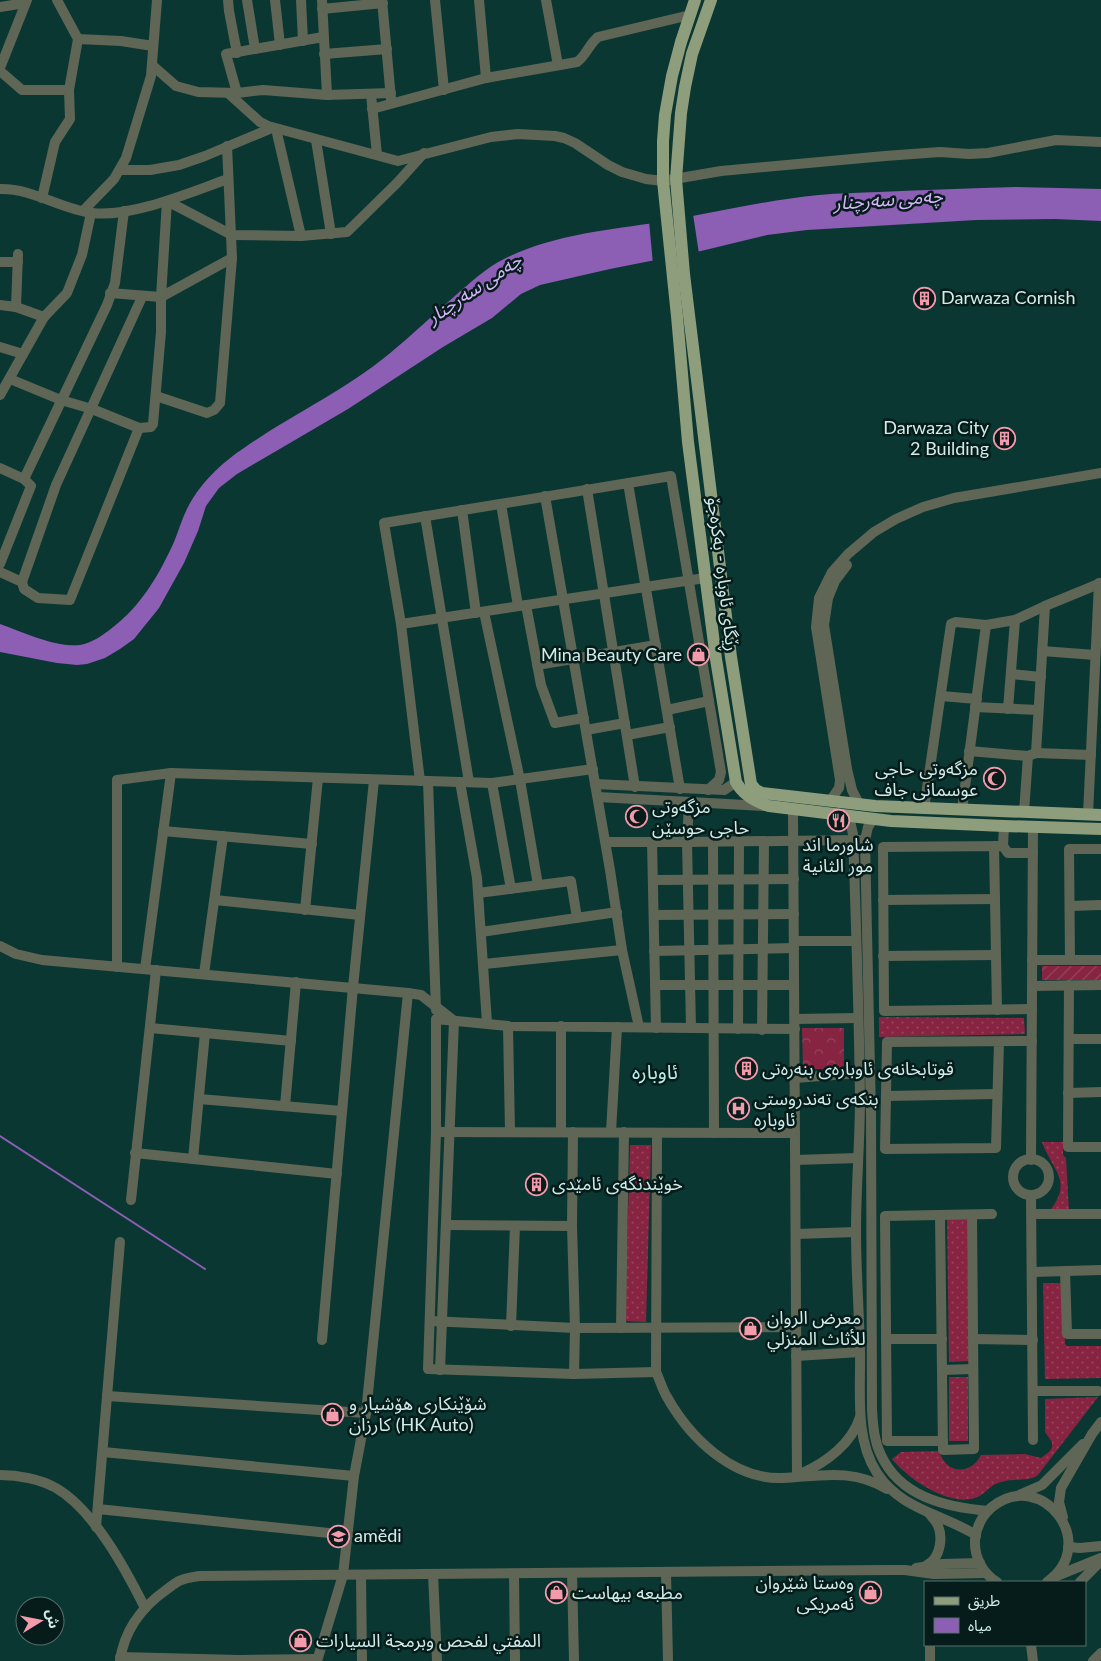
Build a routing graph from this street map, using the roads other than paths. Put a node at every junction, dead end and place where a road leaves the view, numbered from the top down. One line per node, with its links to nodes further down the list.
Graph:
1 (57, 0): 18 (street)
2 (156, 0): 21 (street)
3 (228, 0): 24 (street)
4 (247, 0): 22 (street)
5 (275, 0): 20 (street)
6 (302, 0): 19 (street)
7 (435, 0): 31 (street)
8 (478, 0): 29 (street)
9 (546, 0): 27 (street)
10 (695, 0): 16 (main road, ڕێگای ئاوبارە - بەکرەجۆ)
11 (711, 0): 47 (main road, ڕێگای ئاوبارە - بەکرەجۆ)
12 (26, 1): 15 (street); 28 (street)
13 (382, 1): 14 (street); 23 (street)
14 (322, 4): 17 (street)
15 (0, 6)
16 (690, 15): 27 (street); 48 (main road, ڕێگای ئاوبارە - بەکرەجۆ)
17 (323, 37): 19 (street); 25 (street)
18 (78, 39): 21 (street); 30 (street)
19 (302, 41): 20 (street)
20 (280, 45): 22 (street)
21 (153, 46): 26 (street)
22 (255, 49): 24 (street)
23 (387, 49): 25 (street); 33 (street)
24 (237, 52): 32 (street)
25 (324, 54): 35 (street)
26 (152, 65): 32 (street); 45 (street)
27 (558, 65): 29 (street)
28 (0, 70): 30 (street)
29 (486, 78): 31 (street)
30 (68, 90): 51 (street)
31 (444, 90): 36 (street)
32 (233, 93): 35 (street); 38 (street)
33 (391, 93): 34 (street); 36 (street)
34 (371, 94): 35 (street); 37 (street)
35 (327, 95)
36 (392, 104): 37 (street)
37 (372, 109): 43 (street)
38 (274, 128): 39 (street); 41 (street); 58 (street)
39 (316, 140): 43 (street); 56 (street)
40 (1101, 142): 47 (street)
41 (227, 146): 45 (street); 46 (street)
42 (424, 153): 44 (street); 48 (street); 49 (street)
43 (377, 155): 44 (street)
44 (398, 161): 49 (street)
45 (121, 170): 55 (street)
46 (228, 179): 52 (street); 57 (street)
47 (676, 179): 48 (street); 53 (main road, ڕێگای ئاوبارە - بەکرەجۆ)
48 (663, 181): 53 (main road, ڕێگای ئاوبارە - بەکرەجۆ)
49 (397, 183): 56 (street)
50 (0, 189): 51 (street)
51 (42, 198): 55 (street)
52 (167, 201): 54 (street); 57 (street); 64 (street)
53 (672, 207): 61 (main road, ڕێگای ئاوبارە - بەکرەجۆ)
54 (124, 211): 55 (street); 62 (street)
55 (87, 212): 67 (street)
56 (331, 234): 58 (street)
57 (232, 235): 58 (street); 59 (street)
58 (301, 236)
59 (232, 258): 64 (street); 72 (street)
60 (0, 262): 66 (street)
61 (679, 281): 88 (main road, ڕێگای ئاوبارە - بەکرەجۆ); 107 (main road, ڕێگای ئاوبارە - بەکرەجۆ)
62 (110, 293): 63 (street); 73 (street)
63 (142, 297): 64 (street); 74 (street)
64 (162, 297): 72 (street)
65 (0, 305): 66 (street)
66 (16, 307): 67 (street)
67 (44, 317): 69 (street)
68 (0, 347): 69 (street)
69 (23, 354): 70 (street)
70 (10, 379): 71 (street); 73 (street)
71 (0, 395)
72 (156, 396): 75 (street)
73 (61, 400): 74 (street); 79 (street)
74 (92, 409): 75 (street); 90 (street)
75 (139, 428): 90 (street)
76 (0, 468): 79 (street)
77 (1101, 473): 145 (street)
78 (1101, 478): 147 (street)
79 (24, 480): 86 (street)
80 (628, 483): 81 (street); 89 (street); 92 (street)
81 (587, 489): 82 (street); 93 (street)
82 (545, 496): 83 (street); 94 (street)
83 (501, 504): 84 (street); 95 (street)
84 (462, 510): 85 (street); 97 (street)
85 (425, 516): 98 (street); 100 (street)
86 (0, 564)
87 (0, 572): 90 (street)
88 (705, 578): 89 (street); 108 (main road, ڕێگای ئاوبارە - بەکرەجۆ)
89 (688, 580): 92 (street); 115 (street)
90 (22, 582)
91 (1100, 583): 96 (street); 102 (street)
92 (646, 587): 93 (street); 103 (street)
93 (604, 593): 94 (street); 105 (street)
94 (563, 600): 95 (street); 109 (street)
95 (522, 606): 97 (street); 110 (street)
96 (1045, 606): 99 (street); 104 (street)
97 (480, 612): 98 (street); 135 (street)
98 (442, 618): 100 (street); 137 (street)
99 (1015, 620): 101 (street); 112 (street)
100 (401, 624): 136 (street)
101 (986, 625): 114 (street); 116 (street)
102 (1099, 628): 106 (street)
103 (656, 645): 105 (street); 118 (street)
104 (1042, 651): 106 (street); 113 (street)
105 (613, 653): 109 (street); 122 (street)
106 (1095, 655): 111 (street)
107 (731, 657): 108 (main road); 145 (main road, ڕێگای ئاوبارە - بەکرەجۆ)
108 (716, 659): 138 (main road, ڕێگای ئاوبارە - بەکرەجۆ)
109 (573, 660): 110 (street); 121 (street)
110 (537, 666): 121 (street)
111 (1098, 668): 120 (street)
112 (1011, 674): 113 (street); 117 (street)
113 (1040, 677): 119 (street)
114 (941, 696): 116 (street); 150 (street)
115 (709, 701): 118 (street); 143 (street)
116 (976, 703): 117 (street); 126 (street)
117 (1008, 709): 119 (street)
118 (667, 710): 123 (street)
119 (1038, 710): 127 (street)
120 (1097, 710): 128 (street)
121 (584, 718): 124 (street)
122 (625, 723): 124 (street); 125 (street)
123 (670, 727): 125 (street); 142 (street)
124 (586, 730): 129 (street)
125 (627, 735): 141 (street)
126 (969, 751): 127 (street); 152 (street)
127 (1032, 755): 128 (street); 153 (street)
128 (1091, 756): 132 (street)
129 (593, 769): 135 (street); 140 (street)
130 (171, 773): 131 (street); 160 (street); 215 (street)
131 (318, 778): 134 (street); 171 (street)
132 (1090, 778): 133 (street); 154 (street)
133 (1101, 778)
134 (374, 780): 136 (street); 193 (street)
135 (520, 780): 139 (street); 181 (street)
136 (424, 781): 137 (street); 231 (street)
137 (465, 782): 139 (street); 183 (street)
138 (736, 782): 143 (street); 148 (main road)
139 (492, 783): 182 (street)
140 (595, 784): 141 (street); 144 (street)
141 (635, 787): 142 (street)
142 (680, 789): 143 (street)
143 (708, 790)
144 (598, 797): 146 (street); 166 (street)
145 (830, 801): 147 (main road, ڕێگای ئاوبارە - بەکرەجۆ)
146 (689, 803): 148 (street); 168 (street)
147 (859, 804): 149 (main road, ڕێگای ئاوبارە - بەکرەجۆ)
148 (769, 806): 151 (main road)
149 (875, 806): 150 (main road, ڕێگای ئاوبارە - بەکرەجۆ); 156 (main road)
150 (924, 808): 152 (main road, ڕێگای ئاوبارە - بەکرەجۆ)
151 (793, 810): 155 (main road); 165 (street)
152 (962, 810): 153 (main road, ڕێگای ئاوبارە - بەکرەجۆ)
153 (1024, 812): 154 (main road, ڕێگای ئاوبارە - بەکرەجۆ)
154 (1095, 815)
155 (849, 817): 156 (main road); 162 (street)
156 (869, 819): 157 (main road); 163 (street)
157 (1004, 826): 158 (main road); 172 (street)
158 (1033, 827): 159 (main road); 174 (street)
159 (1101, 829)
160 (163, 831): 161 (street); 216 (street)
161 (223, 836): 171 (street); 185 (street)
162 (854, 840): 163 (street); 165 (street); 200 (street)
163 (865, 840): 281 (street)
164 (764, 841): 165 (street); 170 (street); 180 (street)
165 (794, 841): 175 (street)
166 (606, 842): 167 (street); 190 (street)
167 (652, 842): 168 (street); 176 (street)
168 (687, 842): 169 (street); 177 (street)
169 (713, 842): 170 (street); 178 (street)
170 (739, 842): 179 (street)
171 (312, 844): 189 (street)
172 (999, 846): 174 (street); 184 (street); 186 (street)
173 (1101, 849): 188 (street)
174 (1033, 853): 211 (street)
175 (794, 879): 180 (street); 192 (street)
176 (653, 880): 177 (street); 194 (street)
177 (688, 880): 178 (street); 195 (street)
178 (714, 880): 179 (street); 196 (street)
179 (739, 880): 180 (street); 197 (street)
180 (764, 880): 191 (street)
181 (538, 885): 182 (street); 198 (street)
182 (511, 889): 183 (street)
183 (478, 893): 199 (street)
184 (995, 899): 186 (street); 209 (street)
185 (215, 900): 189 (street); 218 (street)
186 (883, 900): 210 (street)
187 (1101, 905): 188 (street)
188 (1070, 906): 212 (street)
189 (305, 910): 193 (street)
190 (617, 912): 198 (street); 205 (street)
191 (763, 914): 192 (street); 197 (street); 203 (street)
192 (794, 914): 201 (street)
193 (360, 915): 229 (street)
194 (654, 915): 195 (street); 208 (street)
195 (688, 915): 196 (street); 206 (street)
196 (714, 915): 197 (street); 207 (street)
197 (739, 915): 204 (street)
198 (577, 918): 199 (street)
199 (481, 932): 214 (street)
200 (856, 941): 201 (street); 234 (street)
201 (794, 944): 203 (street); 225 (street)
202 (0, 946): 215 (street)
203 (763, 948): 204 (street); 224 (street)
204 (739, 949): 207 (street); 223 (street)
205 (622, 950): 214 (street); 243 (street)
206 (689, 950): 207 (street); 208 (street); 221 (street)
207 (714, 950): 222 (street)
208 (654, 951): 220 (street)
209 (996, 955): 210 (street); 233 (street)
210 (883, 956): 233 (street)
211 (1032, 960): 212 (street); 228 (street)
212 (1070, 960): 213 (street)
213 (1101, 960)
214 (484, 964): 237 (street)
215 (117, 967): 216 (street)
216 (145, 969): 217 (street)
217 (156, 970): 218 (street); 242 (street)
218 (204, 974): 219 (street)
219 (296, 982): 229 (street); 252 (street)
220 (655, 984): 221 (street); 244 (street)
221 (690, 984): 222 (street); 245 (street)
222 (715, 984): 223 (street); 246 (street)
223 (739, 984): 224 (street); 247 (street)
224 (763, 985): 225 (street); 248 (street)
225 (794, 985): 238 (street)
226 (1069, 985): 227 (street); 228 (street); 250 (street)
227 (1101, 985)
228 (1032, 986): 232 (street)
229 (353, 987): 230 (street); 263 (street)
230 (408, 993): 231 (street); 322 (street)
231 (436, 1006): 235 (street); 236 (street)
232 (1032, 1009): 233 (street); 253 (street)
233 (997, 1010)
234 (858, 1018): 238 (street); 255 (street)
235 (436, 1019): 236 (street); 264 (street)
236 (454, 1021): 237 (street); 265 (street)
237 (487, 1023): 239 (street)
238 (795, 1024): 248 (street); 256 (street)
239 (508, 1026): 240 (street); 266 (street)
240 (561, 1026): 241 (street); 267 (street)
241 (617, 1027): 243 (street); 269 (street)
242 (150, 1028): 249 (street); 275 (street)
243 (639, 1028): 244 (street)
244 (656, 1028): 245 (street)
245 (691, 1028): 246 (street)
246 (715, 1029): 247 (street); 272 (street)
247 (738, 1029): 248 (street)
248 (762, 1030)
249 (205, 1033): 252 (street); 261 (street)
250 (1069, 1039): 251 (street); 258 (street)
251 (1101, 1039)
252 (291, 1041): 262 (street)
253 (1032, 1041): 254 (street); 279 (street)
254 (999, 1042): 259 (street); 260 (street)
255 (860, 1073): 256 (street); 276 (street)
256 (795, 1078): 273 (street)
257 (1101, 1092): 258 (street)
258 (1068, 1093): 274 (street)
259 (997, 1094): 260 (street); 260 (street)
260 (886, 1096)
261 (199, 1099): 262 (street); 277 (street)
262 (285, 1106): 263 (street)
263 (342, 1111): 280 (street)
264 (436, 1132): 265 (street); 299 (street)
265 (451, 1132): 266 (street); 290 (street)
266 (510, 1132): 267 (street)
267 (561, 1132): 268 (street)
268 (573, 1132): 269 (street); 292 (street)
269 (611, 1132): 270 (street)
270 (624, 1132): 271 (street); 305 (street)
271 (657, 1132): 272 (street); 302 (street)
272 (714, 1133): 273 (street)
273 (795, 1133): 278 (street)
274 (1101, 1147)
275 (135, 1153): 277 (street); 284 (street)
276 (858, 1158): 278 (street); 282 (street)
277 (193, 1159): 280 (street)
278 (795, 1160): 294 (street)
279 (1030, 1160): 283 (street); 283 (street)
280 (337, 1174): 310 (street)
281 (872, 1194): 282 (street); 335 (street)
282 (857, 1195): 293 (street)
283 (1031, 1195): 287 (street)
284 (130, 1200)
285 (972, 1214): 286 (street); 289 (street); 309 (street)
286 (992, 1214)
287 (1032, 1214): 288 (street); 297 (street)
288 (1101, 1214)
289 (940, 1215): 307 (street); 308 (street)
290 (447, 1225): 291 (street); 300 (street)
291 (515, 1226): 292 (street); 301 (street)
292 (572, 1226): 304 (street)
293 (856, 1232): 294 (street); 312 (street)
294 (796, 1234): 303 (street)
295 (120, 1242): 321 (street)
296 (1101, 1270): 298 (street)
297 (1033, 1272): 298 (street); 311 (street)
298 (1066, 1272): 306 (street)
299 (430, 1321): 300 (street); 314 (street)
300 (442, 1321): 301 (street); 314 (street)
301 (511, 1326): 304 (street)
302 (657, 1327): 303 (street); 305 (street); 317 (street)
303 (796, 1327): 313 (street)
304 (575, 1328): 305 (street); 318 (street)
305 (621, 1328)
306 (1101, 1334)
307 (886, 1339): 308 (street); 327 (street)
308 (942, 1339): 315 (street)
309 (973, 1339): 311 (street); 316 (street)
310 (322, 1340)
311 (1032, 1340): 319 (street)
312 (860, 1352): 313 (street); 323 (street)
313 (796, 1356): 331 (street)
314 (440, 1370): 318 (street)
315 (942, 1370): 316 (street); 327 (street)
316 (973, 1370): 327 (street)
317 (656, 1372): 318 (street); 331 (street)
318 (574, 1374)
319 (1033, 1391): 320 (street); 326 (street)
320 (1098, 1391)
321 (107, 1396): 322 (street); 328 (street)
322 (366, 1414): 330 (street)
323 (861, 1414): 331 (street); 332 (street)
324 (1101, 1422): 325 (street)
325 (1092, 1434): 333 (street); 337 (street)
326 (1033, 1440)
327 (943, 1441)
328 (102, 1452): 330 (street); 334 (street)
329 (0, 1475): 338 (street)
330 (354, 1476): 340 (street)
331 (797, 1476): 332 (street)
332 (895, 1494): 336 (street)
333 (1017, 1496): 335 (street); 337 (street)
334 (98, 1509): 338 (street); 340 (street)
335 (988, 1511): 339 (street)
336 (928, 1512): 339 (street); 345 (street)
337 (1064, 1524): 342 (street)
338 (96, 1527): 360 (street)
339 (976, 1534): 344 (street)
340 (348, 1535): 353 (street)
341 (1101, 1546): 342 (street)
342 (1068, 1547): 356 (street)
343 (1101, 1560): 356 (street); 359 (street)
344 (980, 1563): 345 (street); 349 (street)
345 (921, 1567): 346 (street)
346 (905, 1570): 347 (street); 355 (street)
347 (666, 1572): 348 (street); 369 (street)
348 (572, 1573): 351 (street); 368 (street)
349 (986, 1573): 352 (street); 358 (street)
350 (433, 1574): 351 (street); 354 (street); 366 (street)
351 (514, 1574): 367 (street)
352 (956, 1574): 355 (street); 357 (street)
353 (343, 1575): 354 (street); 360 (street); 364 (street)
354 (361, 1575): 365 (street)
355 (934, 1578)
356 (1050, 1580)
357 (968, 1581)
358 (996, 1581)
359 (1081, 1581)
360 (144, 1608): 363 (street)
361 (930, 1646): 370 (street)
362 (1101, 1653): 371 (street)
363 (120, 1659): 364 (street)
364 (317, 1660)
365 (362, 1661)
366 (437, 1661)
367 (514, 1661)
368 (574, 1661)
369 (668, 1661)
370 (930, 1661)
371 (1093, 1661)

